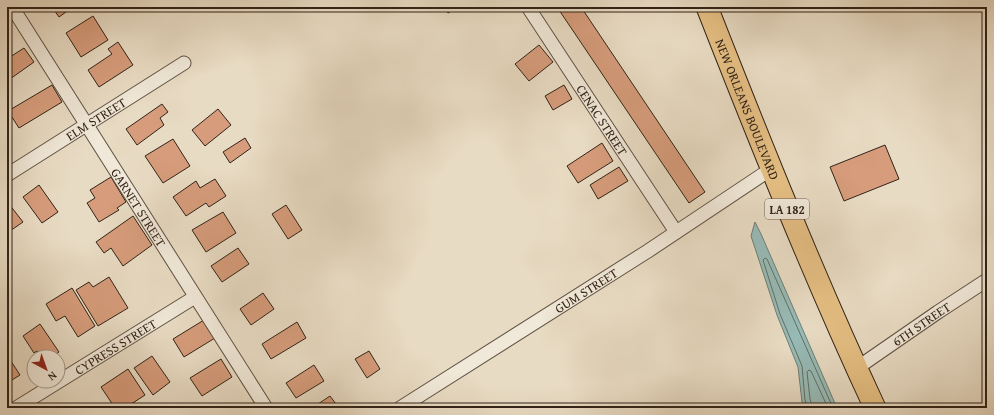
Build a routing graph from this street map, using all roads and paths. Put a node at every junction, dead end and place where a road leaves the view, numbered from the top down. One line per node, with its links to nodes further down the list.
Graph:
1 (12, 7): 5 (street, GARNET STREET)
2 (528, 7): 8 (street, CENAC STREET)
3 (707, 7): 6 (main road, NEW ORLEANS BOULEVARD / LA 182)
4 (184, 63): 5 (street, ELM STREET)
5 (86, 125): 7 (street, ELM STREET); 10 (street, GARNET STREET)
6 (771, 169): 8 (street, GUM STREET); 11 (main road, NEW ORLEANS BOULEVARD / LA 182)
7 (7, 175)
8 (676, 232): 14 (street, GUM STREET)
9 (987, 280): 11 (street, 6TH STREET)
10 (195, 297): 12 (street, CYPRESS STREET); 13 (street, GARNET STREET)
11 (856, 368): 15 (main road, NEW ORLEANS BOULEVARD / LA 182)
12 (16, 408)
13 (266, 408)
14 (400, 408)
15 (875, 408)

